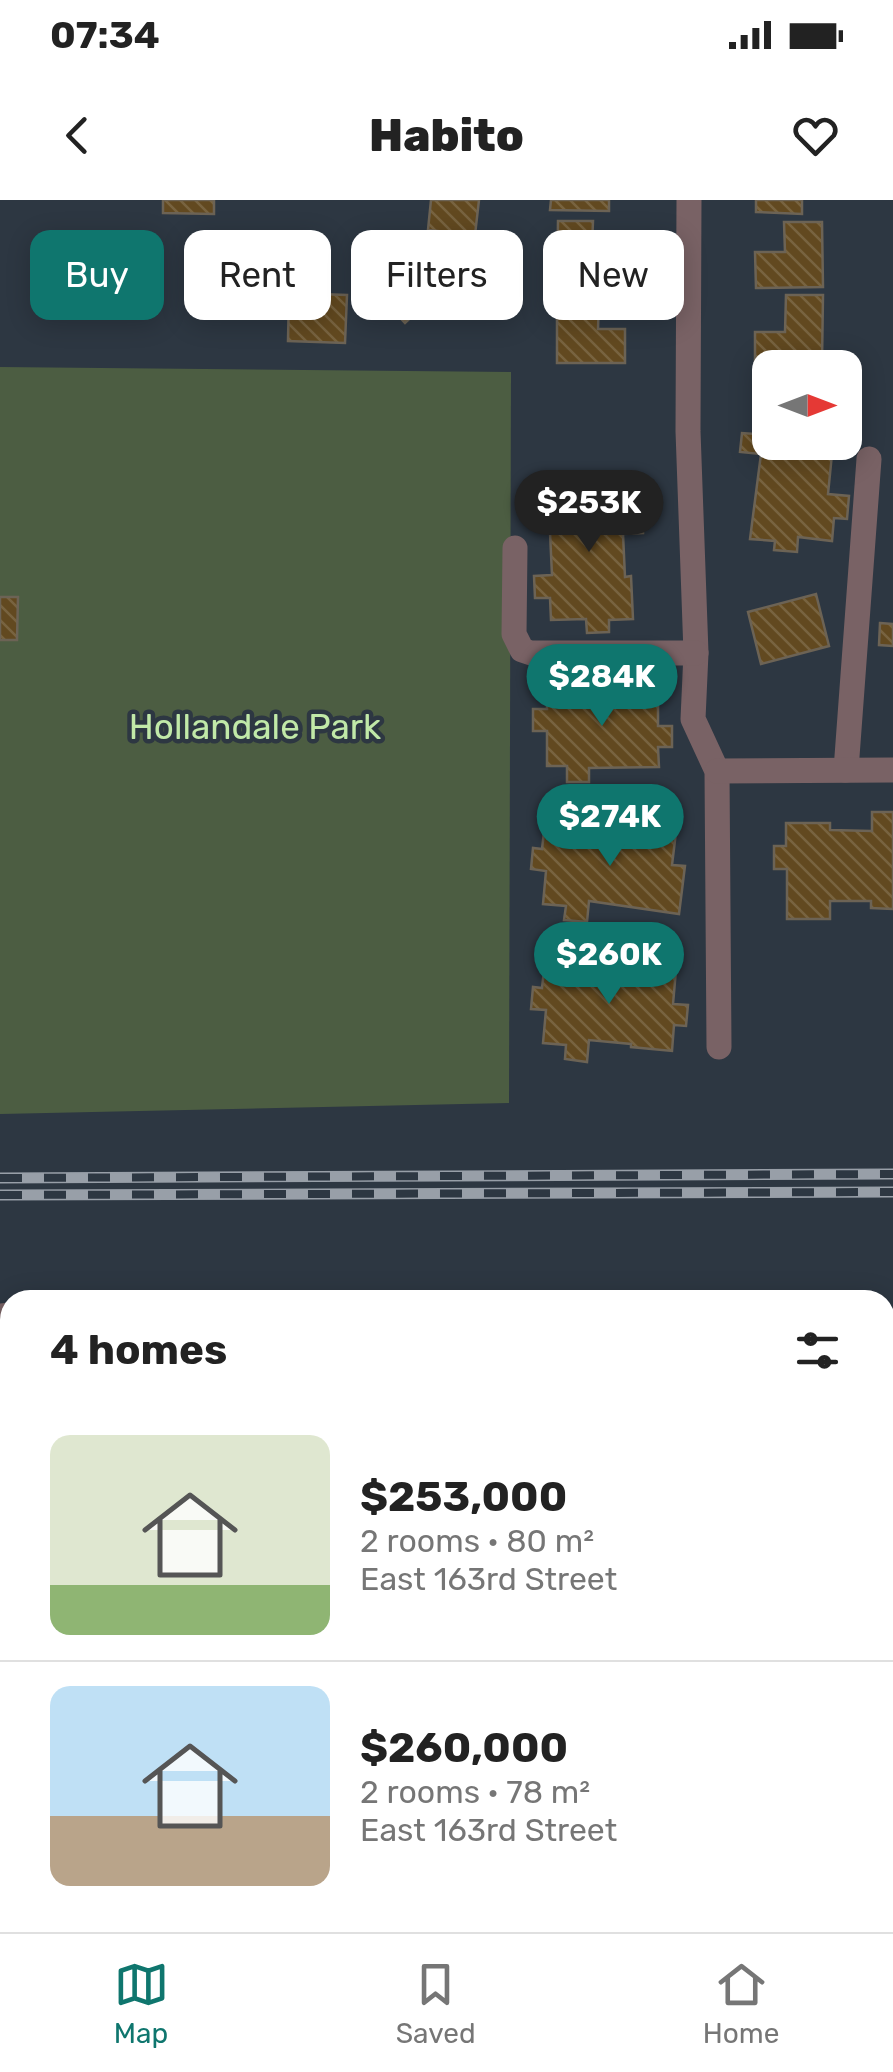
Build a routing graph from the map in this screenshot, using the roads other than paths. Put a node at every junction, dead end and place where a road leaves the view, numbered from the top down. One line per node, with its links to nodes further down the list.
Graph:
1 (688, 200): 4 (street)
2 (869, 459): 5 (street)
3 (515, 548): 4 (street)
4 (696, 654): 7 (street)
5 (846, 770): 6 (street); 7 (street)
6 (893, 770)
7 (717, 771): 8 (street)
8 (719, 1047)

